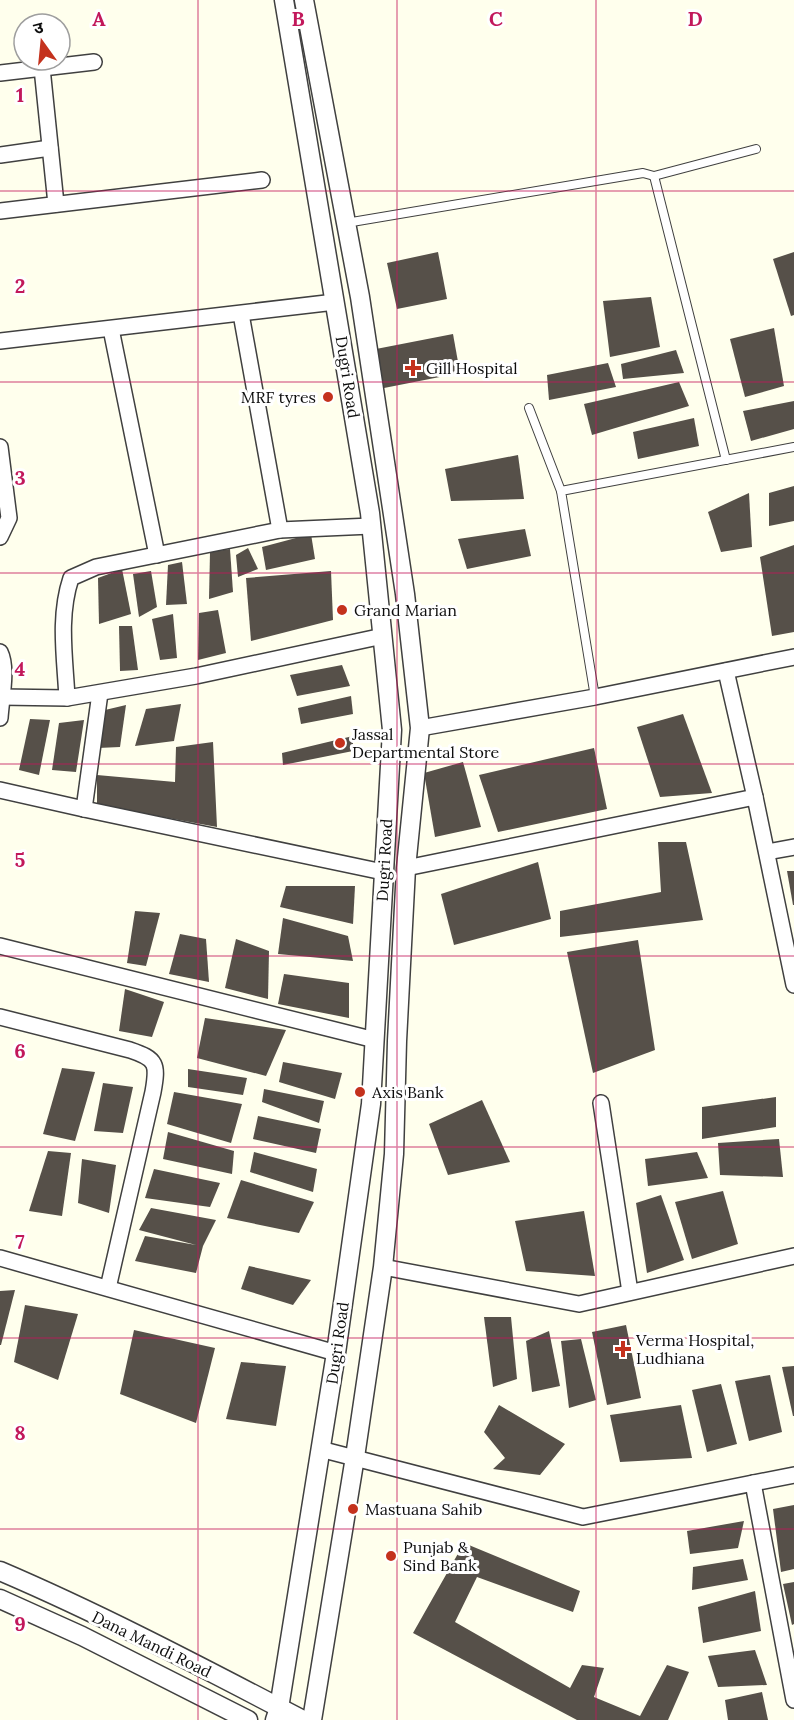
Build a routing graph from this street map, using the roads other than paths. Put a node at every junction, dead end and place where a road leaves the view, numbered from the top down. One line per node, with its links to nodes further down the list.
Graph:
1 (284, 0): 14 (street, Dugri Road)
2 (304, 0): 13 (street, Dugri Road)
3 (94, 62): 4 (street)
4 (72, 65)
5 (42, 72): 6 (street)
6 (50, 148): 8 (street); 11 (street)
7 (756, 149): 9 (lane)
8 (0, 155)
9 (654, 176): 13 (lane); 21 (lane)
10 (262, 180): 11 (street)
11 (56, 204): 12 (street)
12 (0, 211)
13 (346, 222): 36 (street, Dugri Road)
14 (335, 302): 15 (street); 23 (street, Dugri Road)
15 (242, 314): 16 (street); 24 (street)
16 (111, 329): 17 (street); 26 (street)
17 (0, 341)
18 (529, 408): 22 (lane)
19 (794, 447): 21 (lane)
20 (1, 452): 25 (street)
21 (726, 460): 22 (lane)
22 (561, 491): 34 (lane)
23 (372, 526): 24 (street); 27 (street, Dugri Road)
24 (280, 530): 26 (street)
25 (0, 537)
26 (157, 555): 33 (street)
27 (383, 636): 31 (street); 43 (street, Dugri Road)
28 (0, 652): 32 (street)
29 (794, 657): 30 (street)
30 (726, 671): 34 (street); 38 (street)
31 (100, 693): 33 (street); 39 (street)
32 (1, 697): 33 (street); 35 (street)
33 (67, 698)
34 (595, 698): 36 (street)
35 (0, 718)
36 (420, 728): 42 (street, Dugri Road)
37 (0, 790): 39 (street)
38 (755, 797): 41 (street); 42 (street)
39 (84, 809): 43 (street)
40 (794, 847): 41 (street)
41 (767, 852): 45 (street)
42 (406, 868): 51 (street, Dugri Road)
43 (383, 872): 47 (street, Dugri Road)
44 (0, 946): 47 (street)
45 (794, 985)
46 (0, 1017): 52 (street)
47 (375, 1040): 54 (street, Dugri Road)
48 (601, 1103): 53 (street)
49 (794, 1256): 53 (street)
50 (0, 1258): 52 (street)
51 (383, 1267): 53 (street); 56 (street, Dugri Road)
52 (108, 1288): 54 (street)
53 (630, 1293)
54 (336, 1353): 55 (street, Dugri Road)
55 (320, 1449): 56 (street); 62 (street, Dugri Road)
56 (355, 1457): 58 (street); 65 (street, Dugri Road)
57 (794, 1475): 58 (street)
58 (753, 1483): 61 (street)
59 (0, 1571): 62 (street, Dana Mandi Road)
60 (0, 1599): 63 (street)
61 (794, 1700)
62 (277, 1714): 64 (street, Dana Mandi Road)
63 (248, 1720)
64 (303, 1720)
65 (312, 1720)

